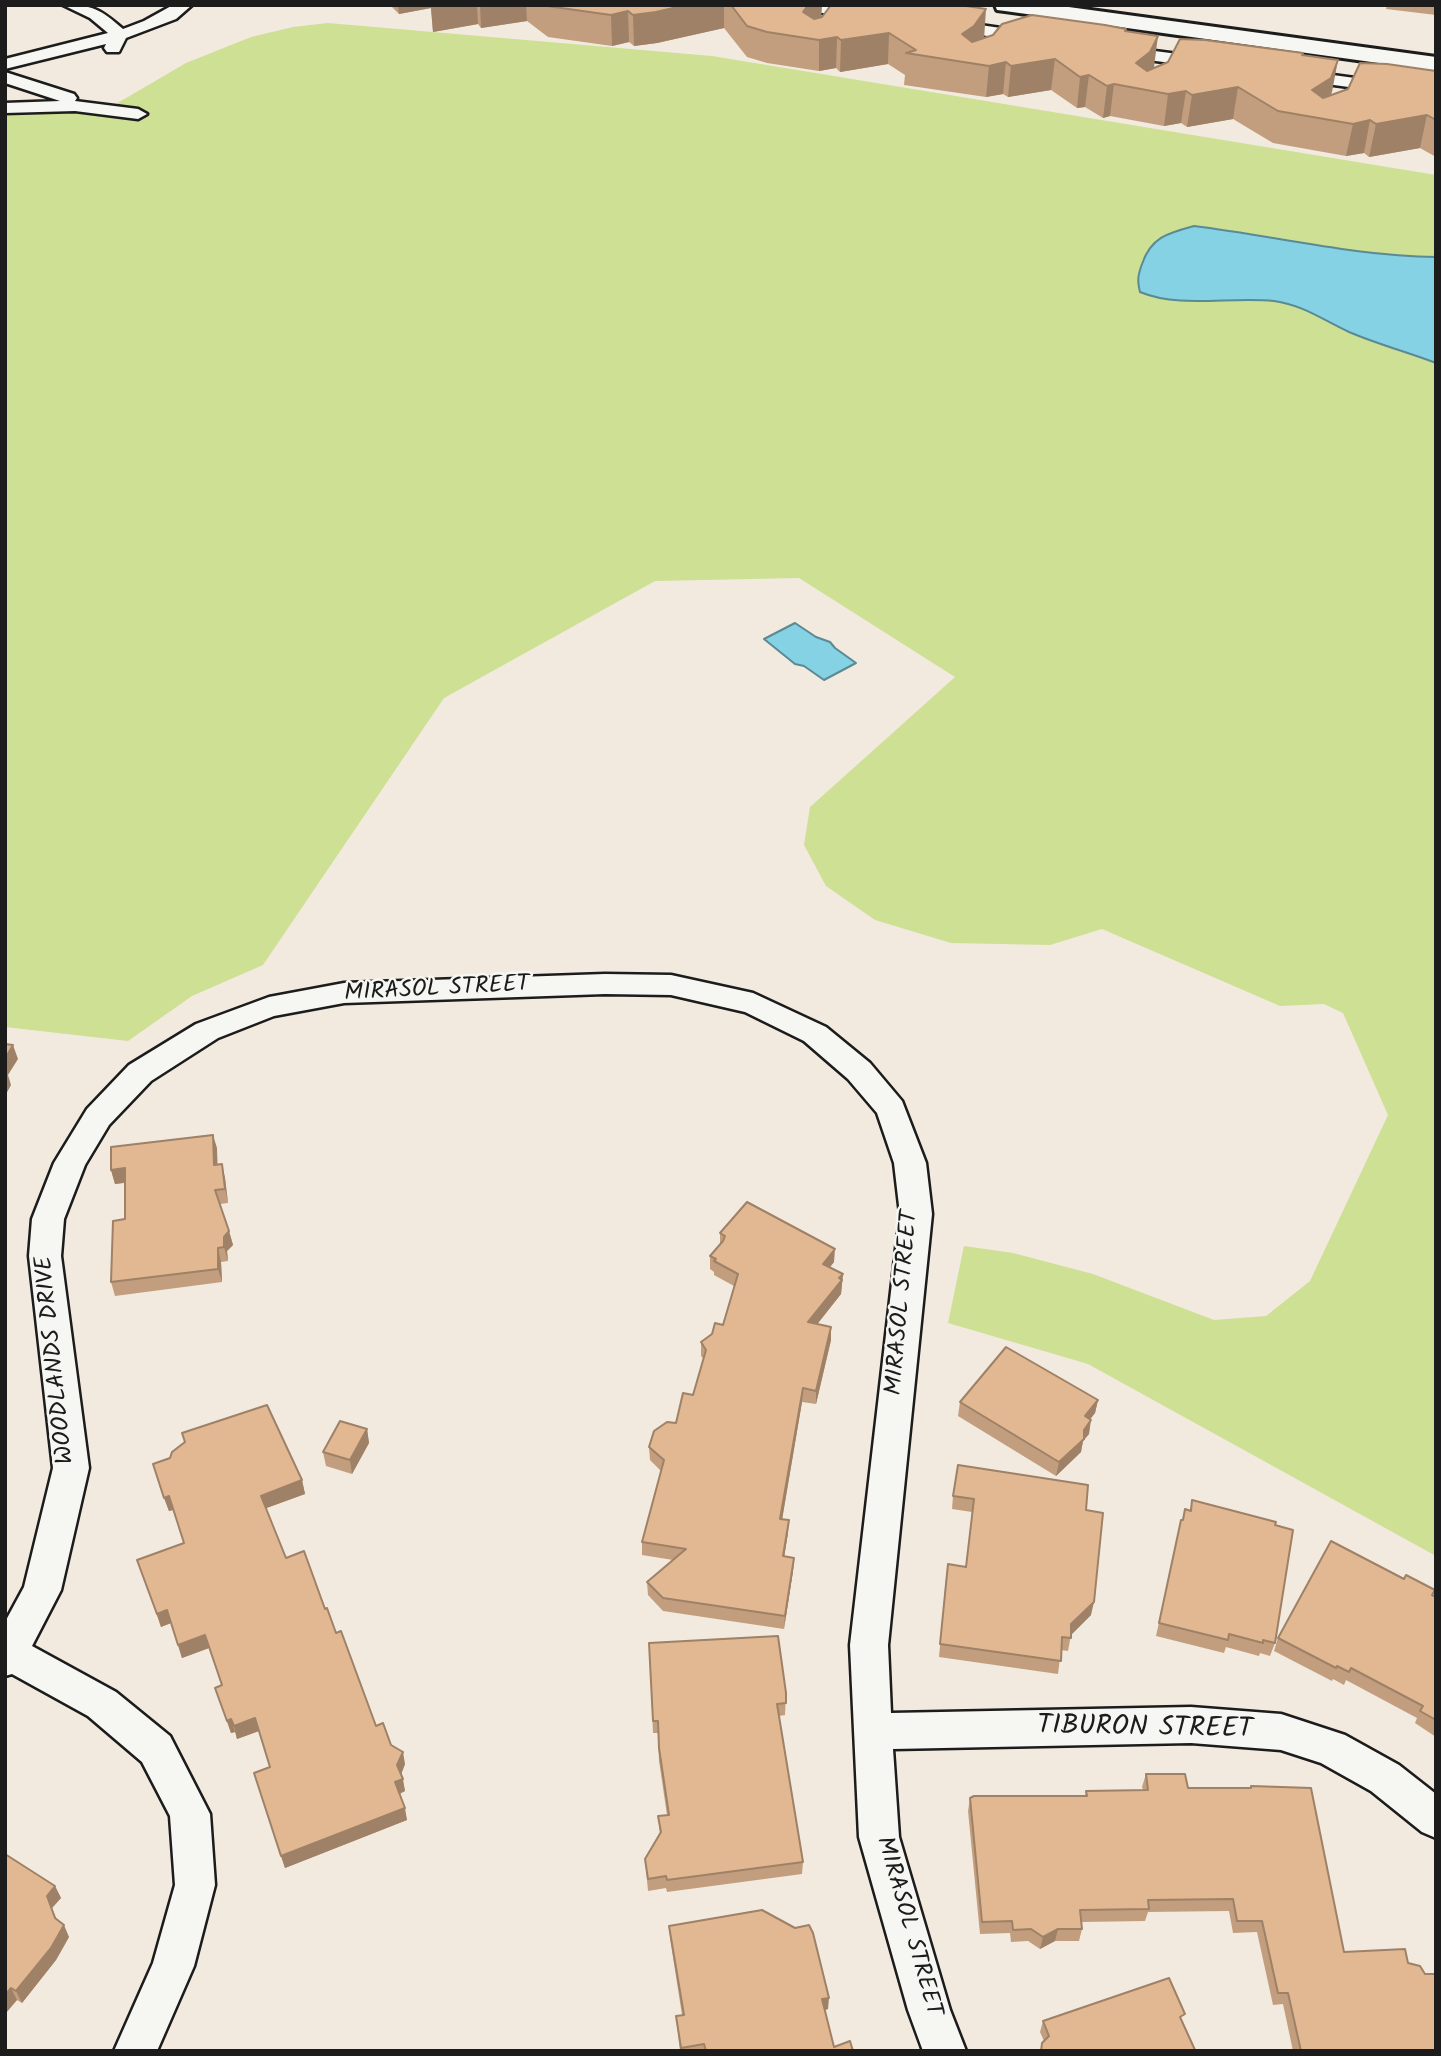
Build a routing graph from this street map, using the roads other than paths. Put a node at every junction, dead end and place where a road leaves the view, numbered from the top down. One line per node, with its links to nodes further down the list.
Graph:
1 (71, 5): 9 (street)
2 (184, 5): 9 (street)
3 (1005, 5): 17 (main road)
4 (1150, 5): 11 (main road)
5 (807, 6): 6 (street)
6 (880, 16)
7 (935, 23): 8 (street)
8 (1003, 33): 10 (street); 13 (street)
9 (119, 34): 15 (street); 16 (street)
10 (1054, 41)
11 (1436, 44)
12 (1104, 49): 14 (street)
13 (990, 51)
14 (1170, 58): 18 (street); 21 (street)
15 (5, 64)
16 (79, 64)
17 (1436, 64)
18 (1224, 65)
19 (52, 71): 22 (street)
20 (1279, 73): 23 (street)
21 (1160, 78)
22 (7, 82): 27 (street)
23 (1347, 82): 24 (street); 25 (street)
24 (1436, 94)
25 (1339, 104)
26 (5, 108): 27 (street)
27 (102, 108): 28 (street)
28 (138, 114)
29 (207, 1031): 30 (street, WOODLANDS DRIVE); 31 (street, MIRASOL STREET)
30 (8, 1656): 33 (street)
31 (872, 1731): 32 (street, TIBURON STREET); 34 (street, MIRASOL STREET)
32 (1436, 1819)
33 (135, 2051)
34 (944, 2051)

